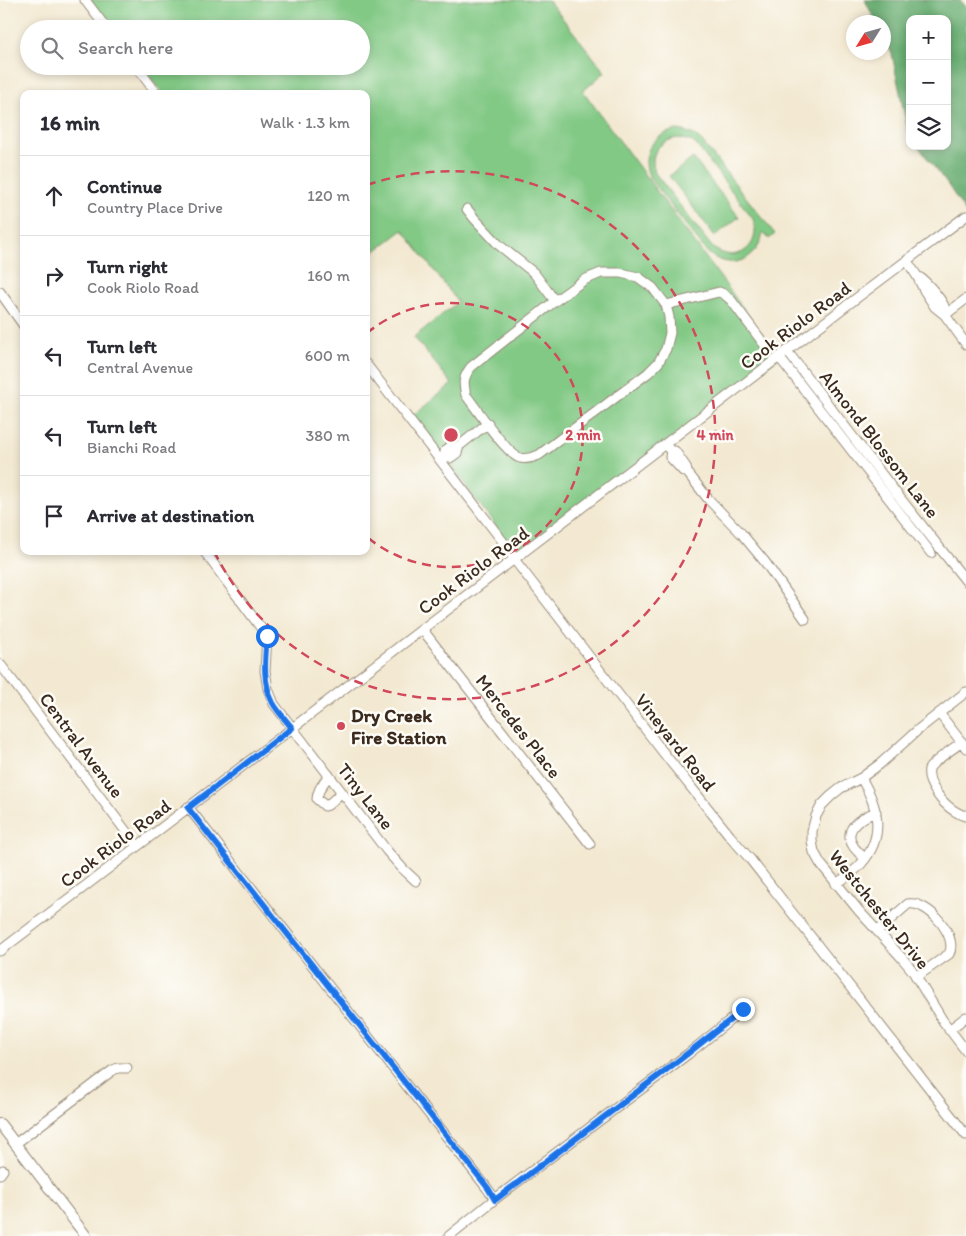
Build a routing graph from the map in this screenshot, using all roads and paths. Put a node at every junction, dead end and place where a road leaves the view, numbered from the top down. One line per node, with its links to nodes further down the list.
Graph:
1 (85, 0): 2 (street)
2 (100, 20)
3 (143, 75): 4 (street)
4 (154, 90)
5 (467, 208): 10 (street)
6 (966, 216): 7 (street, Cook Riolo Road)
7 (906, 261): 12 (street); 16 (street, Cook Riolo Road)
8 (0, 292): 13 (street)
9 (966, 299): 12 (street)
10 (555, 301): 11 (street); 19 (street)
11 (666, 305): 14 (street); 19 (street)
12 (945, 315): 15 (street)
13 (20, 320)
14 (764, 344)
15 (966, 344)
16 (788, 351): 17 (street, Cook Riolo Road); 25 (street, Almond Blossom Lane)
17 (779, 357): 20 (street, Cook Riolo Road); 22 (street)
18 (370, 369): 21 (street, Vineyard Road)
19 (488, 423): 21 (street)
20 (668, 448): 24 (street, Cook Riolo Road); 26 (street)
21 (443, 458): 24 (street, Vineyard Road)
22 (931, 553)
23 (207, 555): 31 (street, Tiny Lane)
24 (514, 559): 27 (street, Cook Riolo Road); 53 (street, Vineyard Road)
25 (966, 581)
26 (805, 619)
27 (422, 629): 31 (street, Cook Riolo Road); 39 (street, Mercedes Place)
28 (0, 664): 40 (street, Central Avenue)
29 (966, 692): 30 (street, Westchester Drive)
30 (939, 712): 32 (street); 34 (street, Westchester Drive)
31 (292, 728): 33 (street, Tiny Lane); 36 (street, Cook Riolo Road)
32 (964, 745): 38 (street)
33 (329, 775): 35 (street, Tiny Lane); 35 (street)
34 (861, 778): 37 (street); 43 (street, Westchester Drive)
35 (342, 792): 42 (street, Tiny Lane)
36 (188, 808): 40 (street, Cook Riolo Road); 55 (street)
37 (876, 812): 41 (street); 41 (street)
38 (966, 815)
39 (590, 844)
40 (138, 846): 45 (street, Cook Riolo Road)
41 (865, 858): 43 (street)
42 (416, 881)
43 (836, 884): 44 (street, Westchester Drive)
44 (877, 931): 46 (street, Westchester Drive); 46 (street)
45 (0, 951)
46 (916, 977): 49 (street, Westchester Drive)
47 (743, 1009): 55 (street)
48 (966, 1016): 49 (street)
49 (949, 1030): 50 (street, Westchester Drive)
50 (966, 1051)
51 (127, 1068): 54 (street)
52 (0, 1124): 54 (main road)
53 (966, 1135)
54 (15, 1144): 56 (main road)
55 (495, 1200): 57 (street)
56 (86, 1236)
57 (449, 1236)

